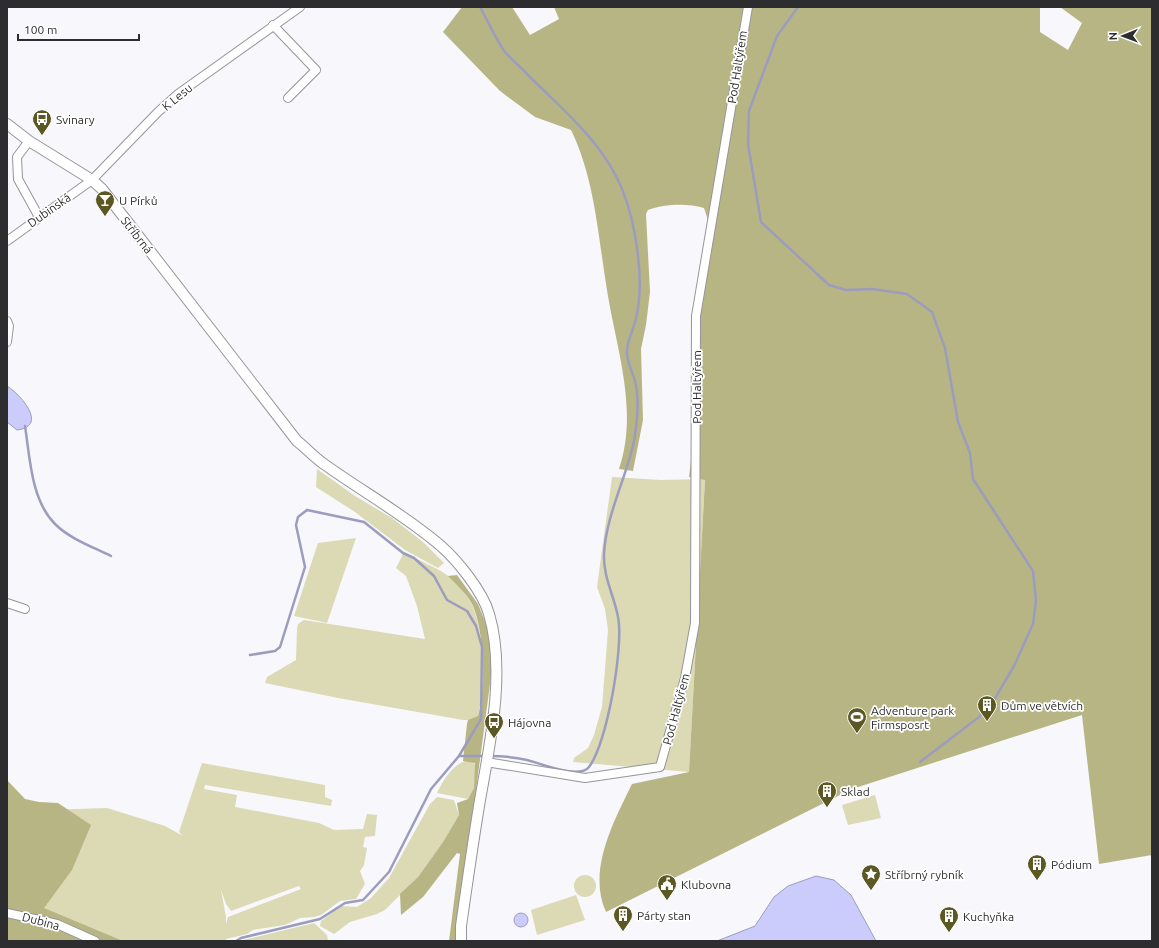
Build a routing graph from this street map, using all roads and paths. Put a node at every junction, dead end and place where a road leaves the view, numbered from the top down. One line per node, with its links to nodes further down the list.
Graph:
1 (300, 7): 3 (street, K Lesu)
2 (748, 7): 14 (street, Pod Haltýřem)
3 (273, 26): 4 (street); 7 (street, K Lesu)
4 (288, 98)
5 (7, 124): 6 (street, Stříbrná)
6 (28, 141): 7 (street, Stříbrná); 8 (street)
7 (92, 180): 8 (street, Dubinská); 14 (street, Stříbrná)
8 (38, 217): 9 (street, Dubinská)
9 (7, 241)
10 (7, 321): 11 (street)
11 (7, 342)
12 (7, 602): 13 (street)
13 (25, 609)
14 (486, 762): 17 (street, Stříbrná)
15 (7, 913): 16 (street, Dubina)
16 (95, 941)
17 (461, 941)

